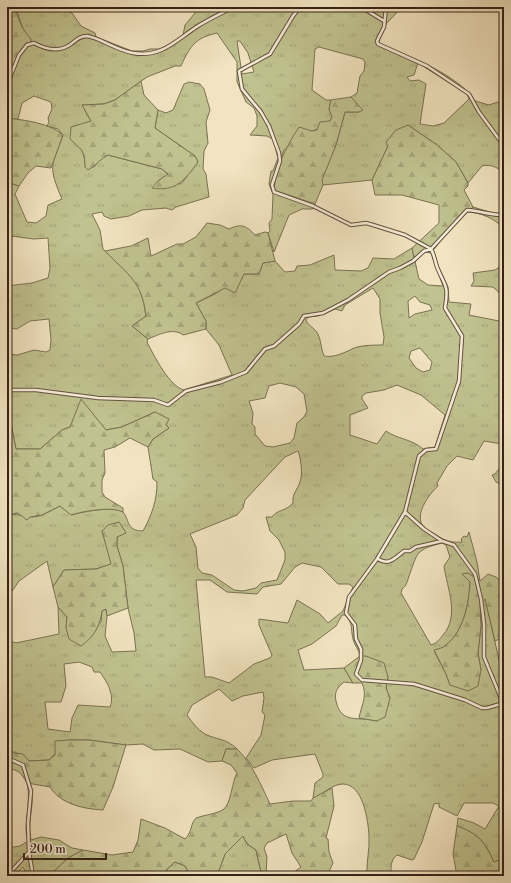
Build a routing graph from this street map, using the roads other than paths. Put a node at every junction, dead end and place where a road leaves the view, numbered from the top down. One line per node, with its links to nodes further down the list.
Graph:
1 (234, 7): 6 (street)
2 (300, 7): 9 (street)
3 (361, 7): 5 (street)
4 (386, 7): 5 (street)
5 (384, 21): 7 (street)
6 (7, 85)
7 (504, 146)
8 (504, 215): 9 (street)
9 (431, 249): 10 (street); 11 (street)
10 (7, 390)
11 (405, 512): 12 (street); 13 (street)
12 (442, 541): 13 (street); 14 (street)
13 (378, 559): 14 (street)
14 (503, 703)
15 (7, 758): 16 (street)
16 (29, 852): 17 (street); 18 (street)
17 (7, 876)
18 (33, 876)

